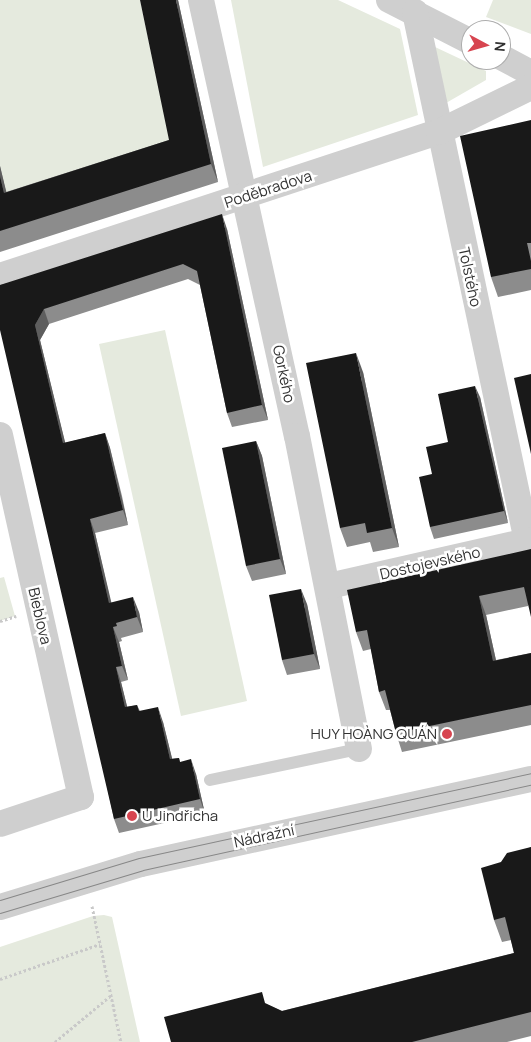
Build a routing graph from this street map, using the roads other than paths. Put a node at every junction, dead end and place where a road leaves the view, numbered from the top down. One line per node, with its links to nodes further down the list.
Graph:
1 (201, 0): 9 (street, Gorkého)
2 (389, 0): 3 (street)
3 (415, 12): 4 (street); 8 (street, Tolstého)
4 (461, 37)
5 (511, 62): 6 (street)
6 (531, 73)
7 (531, 87): 8 (street, Poděbradova)
8 (439, 132): 9 (street, Poděbradova); 12 (street, Tolstého)
9 (246, 196): 10 (street, Poděbradova); 13 (street, Gorkého)
10 (0, 276)
11 (1, 442): 17 (street, Bieblova)
12 (529, 540): 13 (street, Dostojevského)
13 (329, 586): 14 (street, Gorkého)
14 (359, 749): 16 (lane)
15 (531, 779): 18 (street, Nádražní)
16 (210, 780)
17 (0, 824)
18 (0, 907)

